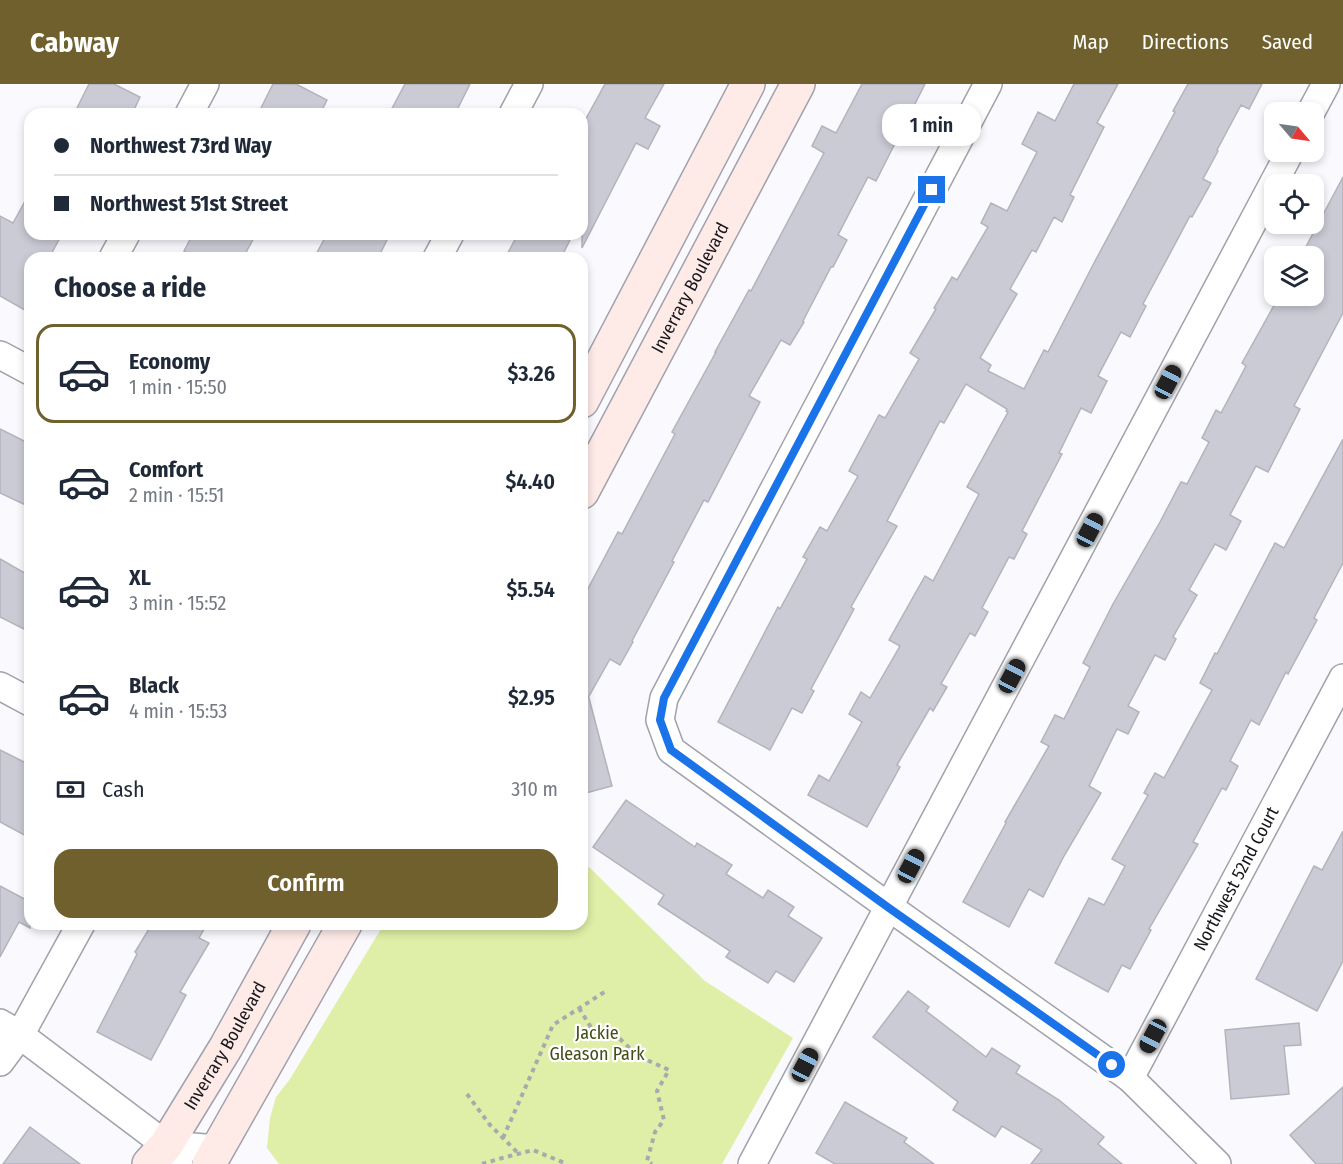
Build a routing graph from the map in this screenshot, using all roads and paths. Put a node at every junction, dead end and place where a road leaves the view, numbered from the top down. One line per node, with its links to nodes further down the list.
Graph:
1 (205, 84): 8 (street)
2 (529, 84): 9 (street)
3 (748, 84): 13 (street)
4 (798, 84): 14 (street, Inverrary Boulevard)
5 (988, 84): 18 (street)
6 (1326, 84): 7 (street)
7 (1316, 102)
8 (192, 108)
9 (516, 108)
10 (1285, 162): 18 (street)
11 (0, 355): 12 (street)
12 (24, 368)
13 (588, 390)
14 (588, 481)
15 (1343, 678): 26 (street, Northwest 52nd Court)
16 (0, 686): 17 (street)
17 (24, 699)
18 (889, 908): 26 (street); 35 (street)
19 (77, 930): 24 (street)
20 (291, 930): 30 (street, Inverrary Boulevard)
21 (342, 930): 31 (street)
22 (606, 991): 23 (path)
23 (579, 1008): 28 (path); 34 (path)
24 (10, 1029): 25 (street); 30 (street)
25 (0, 1062)
26 (1130, 1078): 36 (street)
27 (467, 1094): 28 (path)
28 (503, 1138): 29 (path)
29 (518, 1154): 32 (path); 33 (path)
30 (165, 1158): 31 (street)
31 (223, 1159)
32 (482, 1164)
33 (567, 1164)
34 (652, 1164)
35 (752, 1164)
36 (1216, 1164)

